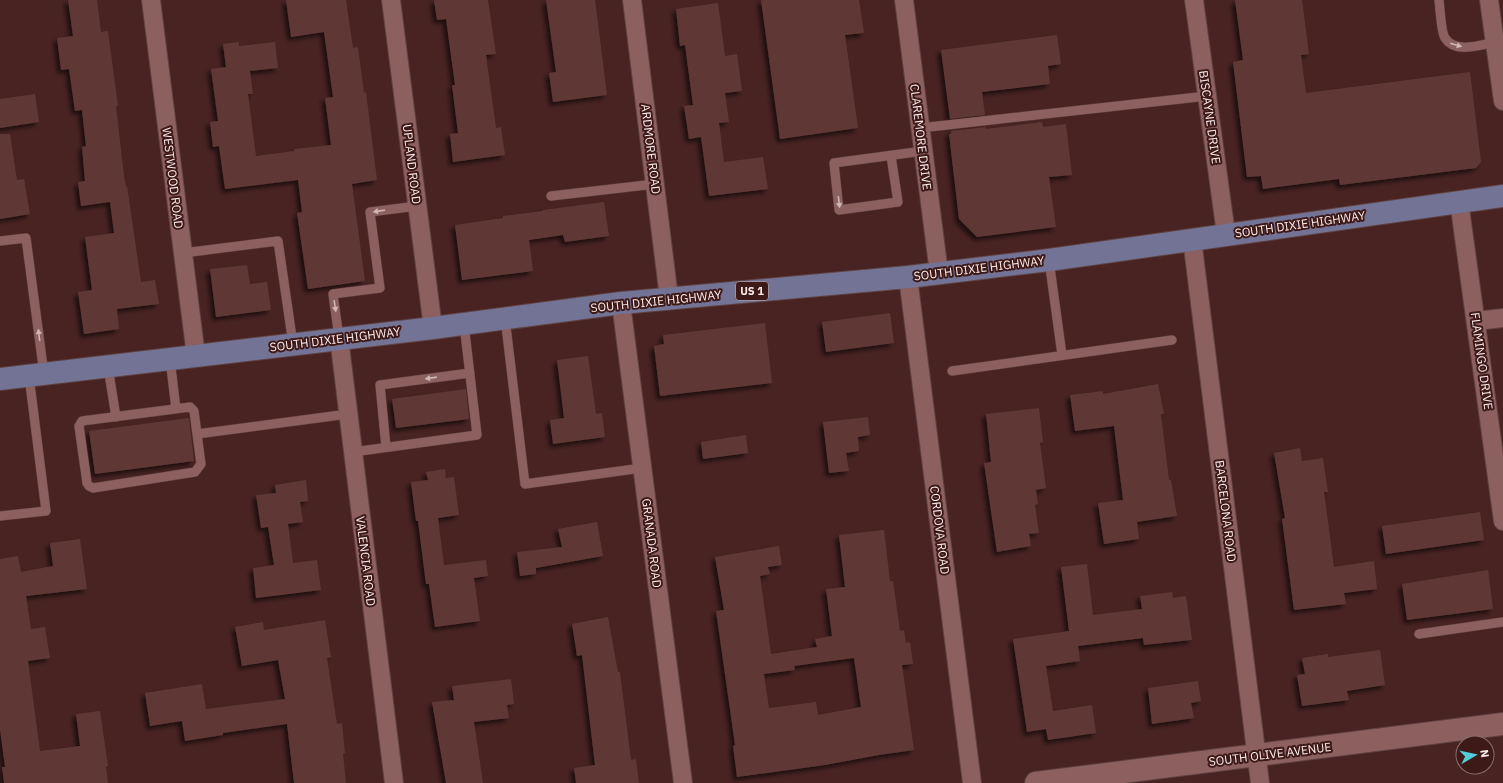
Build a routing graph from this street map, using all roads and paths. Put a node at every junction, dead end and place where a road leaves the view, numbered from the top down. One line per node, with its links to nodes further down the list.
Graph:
1 (151, 0): 22 (street, WESTWOOD ROAD)
2 (391, 0): 18 (street, UPLAND ROAD)
3 (632, 0): 14 (street, ARDMORE ROAD)
4 (904, 0): 11 (street, CLAREMORE DRIVE)
5 (1194, 0): 9 (street, BISCAYNE DRIVE)
6 (1439, 0): 8 (lane, one-way to 8)
7 (1489, 0): 8 (street)
8 (1498, 53): 10 (street)
9 (1207, 96): 11 (lane); 19 (street, BISCAYNE DRIVE)
10 (1503, 101)
11 (920, 128): 12 (street, CLAREMORE DRIVE)
12 (923, 152): 13 (lane); 24 (street, CLAREMORE DRIVE)
13 (891, 156): 13 (lane, one-way to 13)
14 (655, 184): 15 (lane); 26 (street, ARDMORE ROAD)
15 (550, 196)
16 (1503, 196): 17 (main road, SOUTH DIXIE HIGHWAY / US 1)
17 (1459, 201): 19 (main road, SOUTH DIXIE HIGHWAY / US 1); 30 (street, FLAMINGO DRIVE)
18 (417, 206): 32 (street, UPLAND ROAD); 33 (lane, one-way to 33)
19 (1226, 234): 20 (main road, SOUTH DIXIE HIGHWAY / US 1)
20 (1192, 239): 23 (main road, SOUTH DIXIE HIGHWAY / US 1); 56 (street, BARCELONA ROAD)
21 (0, 241): 42 (lane, one-way to 21)
22 (183, 253): 35 (lane); 36 (street, WESTWOOD ROAD)
23 (1050, 260): 24 (main road, SOUTH DIXIE HIGHWAY / US 1); 37 (lane)
24 (939, 273): 25 (main road, SOUTH DIXIE HIGHWAY / US 1)
25 (908, 277): 26 (main road, SOUTH DIXIE HIGHWAY / US 1); 59 (street, CORDOVA ROAD)
26 (669, 298): 27 (main road, SOUTH DIXIE HIGHWAY / US 1)
27 (621, 303): 28 (main road, SOUTH DIXIE HIGHWAY / US 1); 50 (street, GRANADA ROAD)
28 (505, 318): 31 (main road, SOUTH DIXIE HIGHWAY / US 1); 50 (lane)
29 (1503, 318): 30 (street)
30 (1476, 321): 52 (street, FLAMINGO DRIVE)
31 (464, 324): 32 (main road, SOUTH DIXIE HIGHWAY / US 1); 41 (lane)
32 (433, 328): 33 (main road, SOUTH DIXIE HIGHWAY / US 1)
33 (339, 338): 35 (main road, SOUTH DIXIE HIGHWAY / US 1); 45 (street, VALENCIA ROAD)
34 (1172, 340): 37 (lane)
35 (293, 344): 36 (main road, SOUTH DIXIE HIGHWAY / US 1)
36 (196, 356): 38 (main road, SOUTH DIXIE HIGHWAY / US 1)
37 (1062, 356): 40 (lane)
38 (170, 359): 39 (main road, SOUTH DIXIE HIGHWAY / US 1); 44 (lane)
39 (108, 366): 42 (main road, SOUTH DIXIE HIGHWAY / US 1); 46 (lane)
40 (952, 371)
41 (470, 373): 48 (lane, one-way to 48); 48 (lane)
42 (37, 375): 43 (main road, SOUTH DIXIE HIGHWAY / US 1); 51 (lane)
43 (0, 379)
44 (176, 409): 46 (lane); 47 (lane)
45 (348, 414): 47 (lane); 49 (street, VALENCIA ROAD)
46 (116, 417): 47 (lane)
47 (197, 434)
48 (386, 447): 49 (lane)
49 (352, 452): 57 (street, VALENCIA ROAD)
50 (642, 468): 58 (street, GRANADA ROAD)
51 (0, 516)
52 (1503, 521)
53 (1503, 622): 54 (lane)
54 (1419, 634)
55 (1503, 724): 56 (street, SOUTH OLIVE AVENUE)
56 (1257, 756): 60 (street, SOUTH OLIVE AVENUE); 61 (street, BARCELONA ROAD)
57 (394, 783)
58 (683, 783)
59 (972, 783)
60 (1036, 783)
61 (1260, 783)

